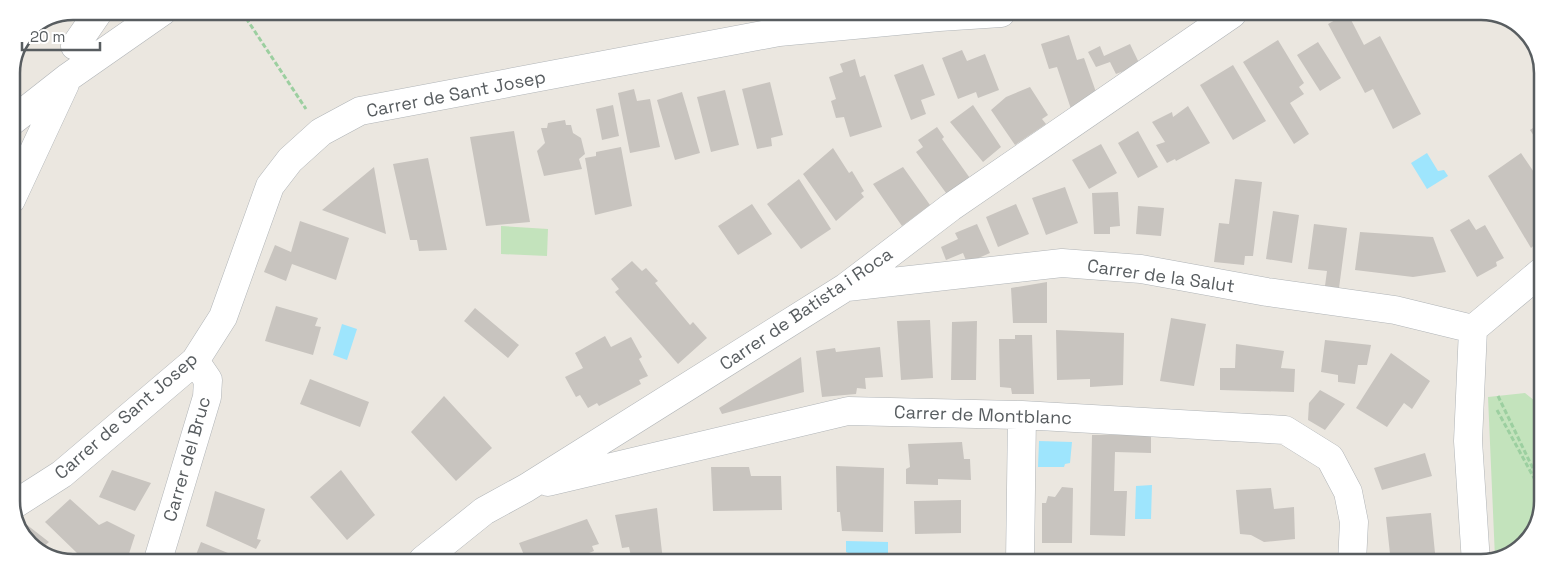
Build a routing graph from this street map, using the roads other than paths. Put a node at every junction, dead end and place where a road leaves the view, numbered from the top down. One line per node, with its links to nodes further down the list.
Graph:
1 (93, 20): 5 (street)
2 (149, 20): 6 (street)
3 (893, 20): 12 (street, Carrer de Sant Josep)
4 (1223, 20): 10 (street, Carrer de Batista i Roca)
5 (76, 46)
6 (68, 78): 7 (street); 8 (street)
7 (20, 115)
8 (20, 181)
9 (1534, 278): 11 (street)
10 (846, 287): 11 (street, Carrer de la Salut); 14 (street, Carrer de Batista i Roca)
11 (1473, 329): 20 (street)
12 (195, 361): 15 (street, Carrer de Sant Josep); 16 (street, Carrer del Bruc)
13 (1022, 416): 14 (street, Carrer de Montblanc); 18 (street); 19 (street, Carrer de Montblanc)
14 (526, 488): 17 (street, Carrer de Batista i Roca)
15 (20, 501)
16 (160, 554)
17 (430, 554)
18 (1020, 554)
19 (1352, 554)
20 (1475, 554)

